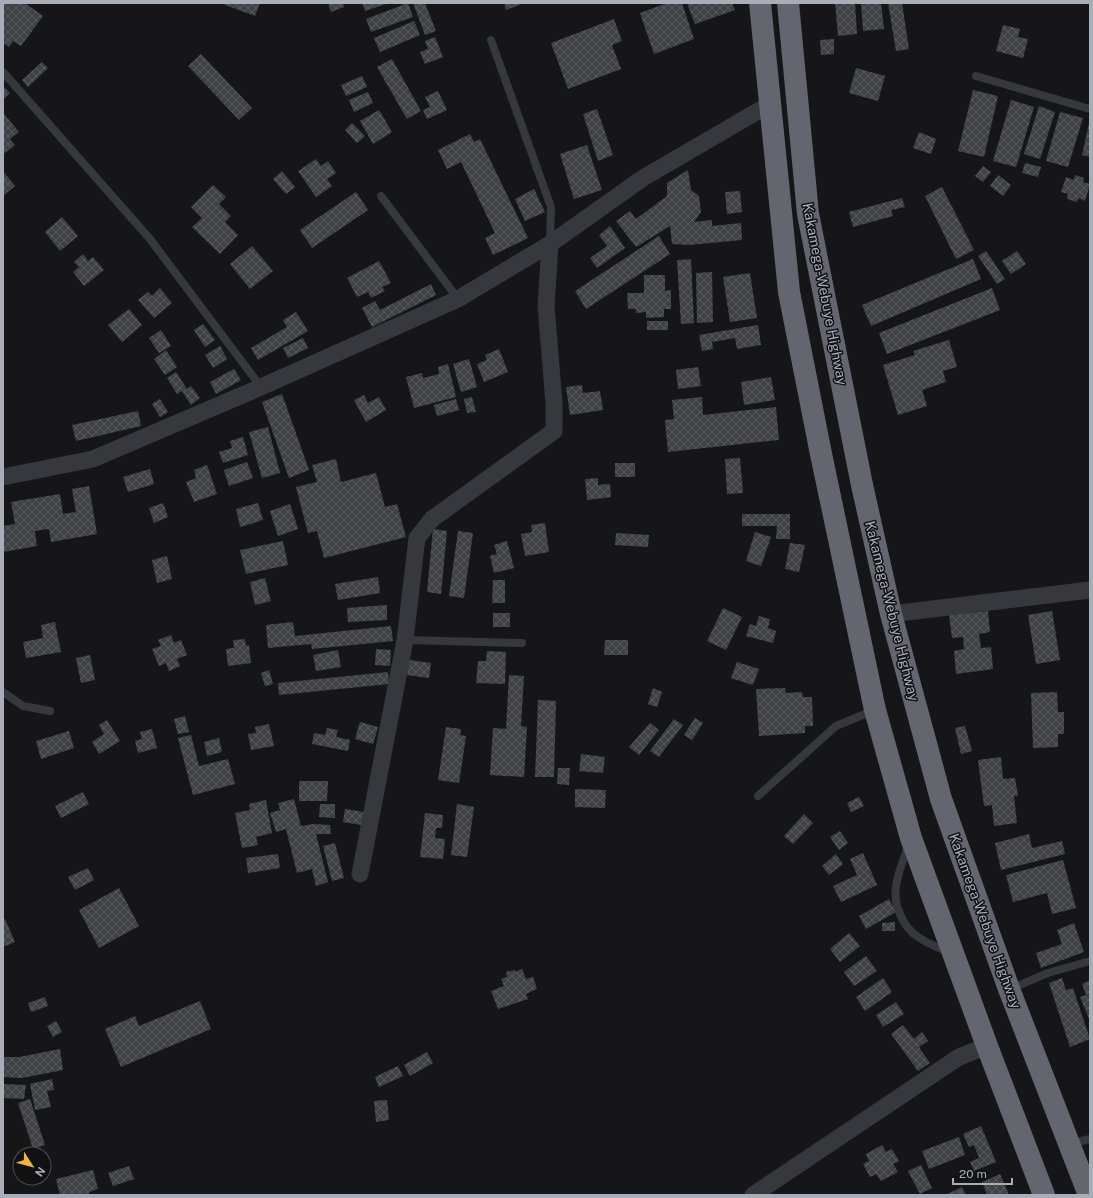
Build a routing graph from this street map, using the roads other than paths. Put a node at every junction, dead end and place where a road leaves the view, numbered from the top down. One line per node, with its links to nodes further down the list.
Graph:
1 (760, 3): 6 (highway, Kakamega-Webuye Highway)
2 (788, 3): 14 (highway, Kakamega-Webuye Highway)
3 (491, 40): 9 (lane)
4 (3, 72): 11 (lane)
5 (976, 76): 7 (lane)
6 (770, 104): 9 (street); 18 (highway, Kakamega-Webuye Highway)
7 (1090, 109)
8 (381, 196): 10 (lane)
9 (550, 244): 10 (street); 15 (street)
10 (458, 299): 11 (street)
11 (261, 388): 12 (street)
12 (3, 477)
13 (1090, 590): 14 (street)
14 (891, 614): 25 (highway, Kakamega-Webuye Highway)
15 (405, 640): 16 (lane); 22 (street)
16 (522, 643)
17 (3, 692): 19 (lane)
18 (875, 710): 20 (lane); 21 (highway, Kakamega-Webuye Highway)
19 (50, 711)
20 (758, 796)
21 (911, 838): 23 (highway, Kakamega-Webuye Highway); 23 (lane)
22 (360, 874)
23 (954, 954): 26 (highway, Kakamega-Webuye Highway)
24 (1090, 960): 25 (lane)
25 (1009, 989): 28 (highway, Kakamega-Webuye Highway)
26 (987, 1046): 29 (street); 30 (highway, Kakamega-Webuye Highway)
27 (1090, 1139): 28 (lane)
28 (1068, 1144): 31 (highway, Kakamega-Webuye Highway)
29 (753, 1195)
30 (1044, 1195)
31 (1089, 1195)

